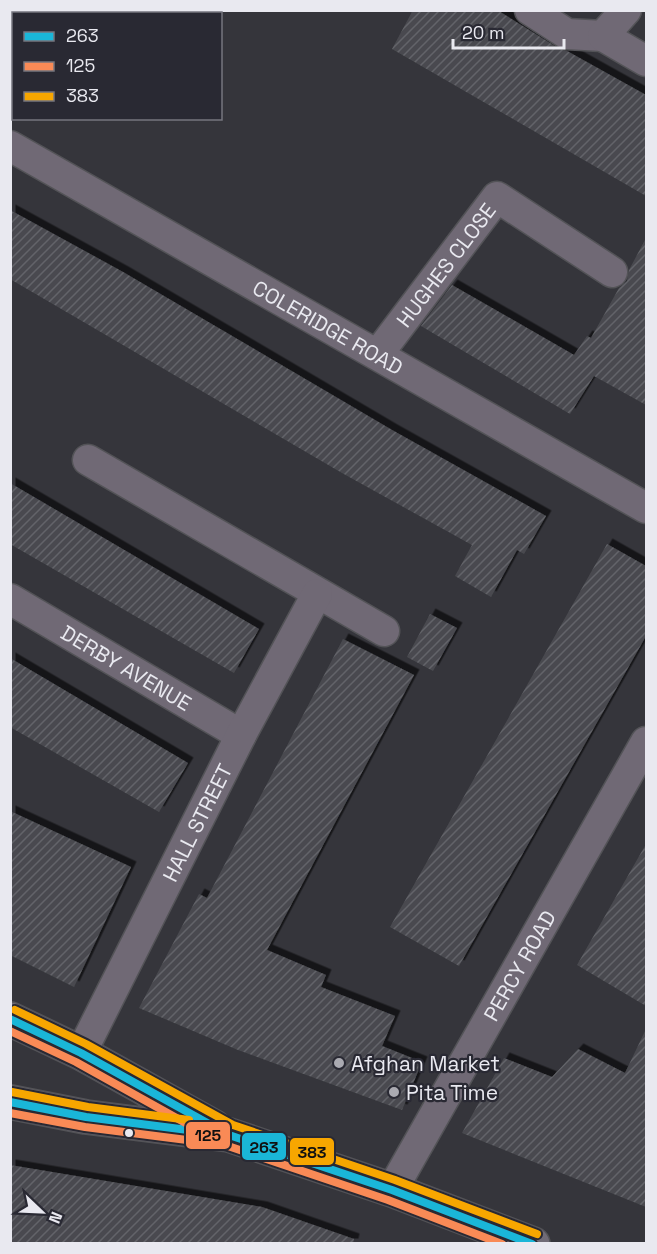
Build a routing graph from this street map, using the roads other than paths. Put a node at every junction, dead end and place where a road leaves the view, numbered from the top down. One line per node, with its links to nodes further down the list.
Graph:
1 (530, 10): 3 (street)
2 (626, 10): 3 (street)
3 (603, 36): 4 (street)
4 (646, 61)
5 (10, 146): 7 (street, COLERIDGE ROAD)
6 (612, 272): 7 (street, HUGHES CLOSE)
7 (378, 354): 9 (street, COLERIDGE ROAD)
8 (88, 460): 10 (street)
9 (646, 507)
10 (317, 594): 12 (street); 13 (street, HALL STREET)
11 (10, 599): 13 (street, DERBY AVENUE)
12 (384, 631)
13 (241, 735): 16 (street, HALL STREET)
14 (646, 742): 19 (street, PERCY ROAD)
15 (10, 1019): 16 (main road)
16 (81, 1053): 18 (main road)
17 (10, 1102): 18 (main road)
18 (229, 1135): 19 (main road)
19 (392, 1190): 20 (main road)
20 (533, 1244)

